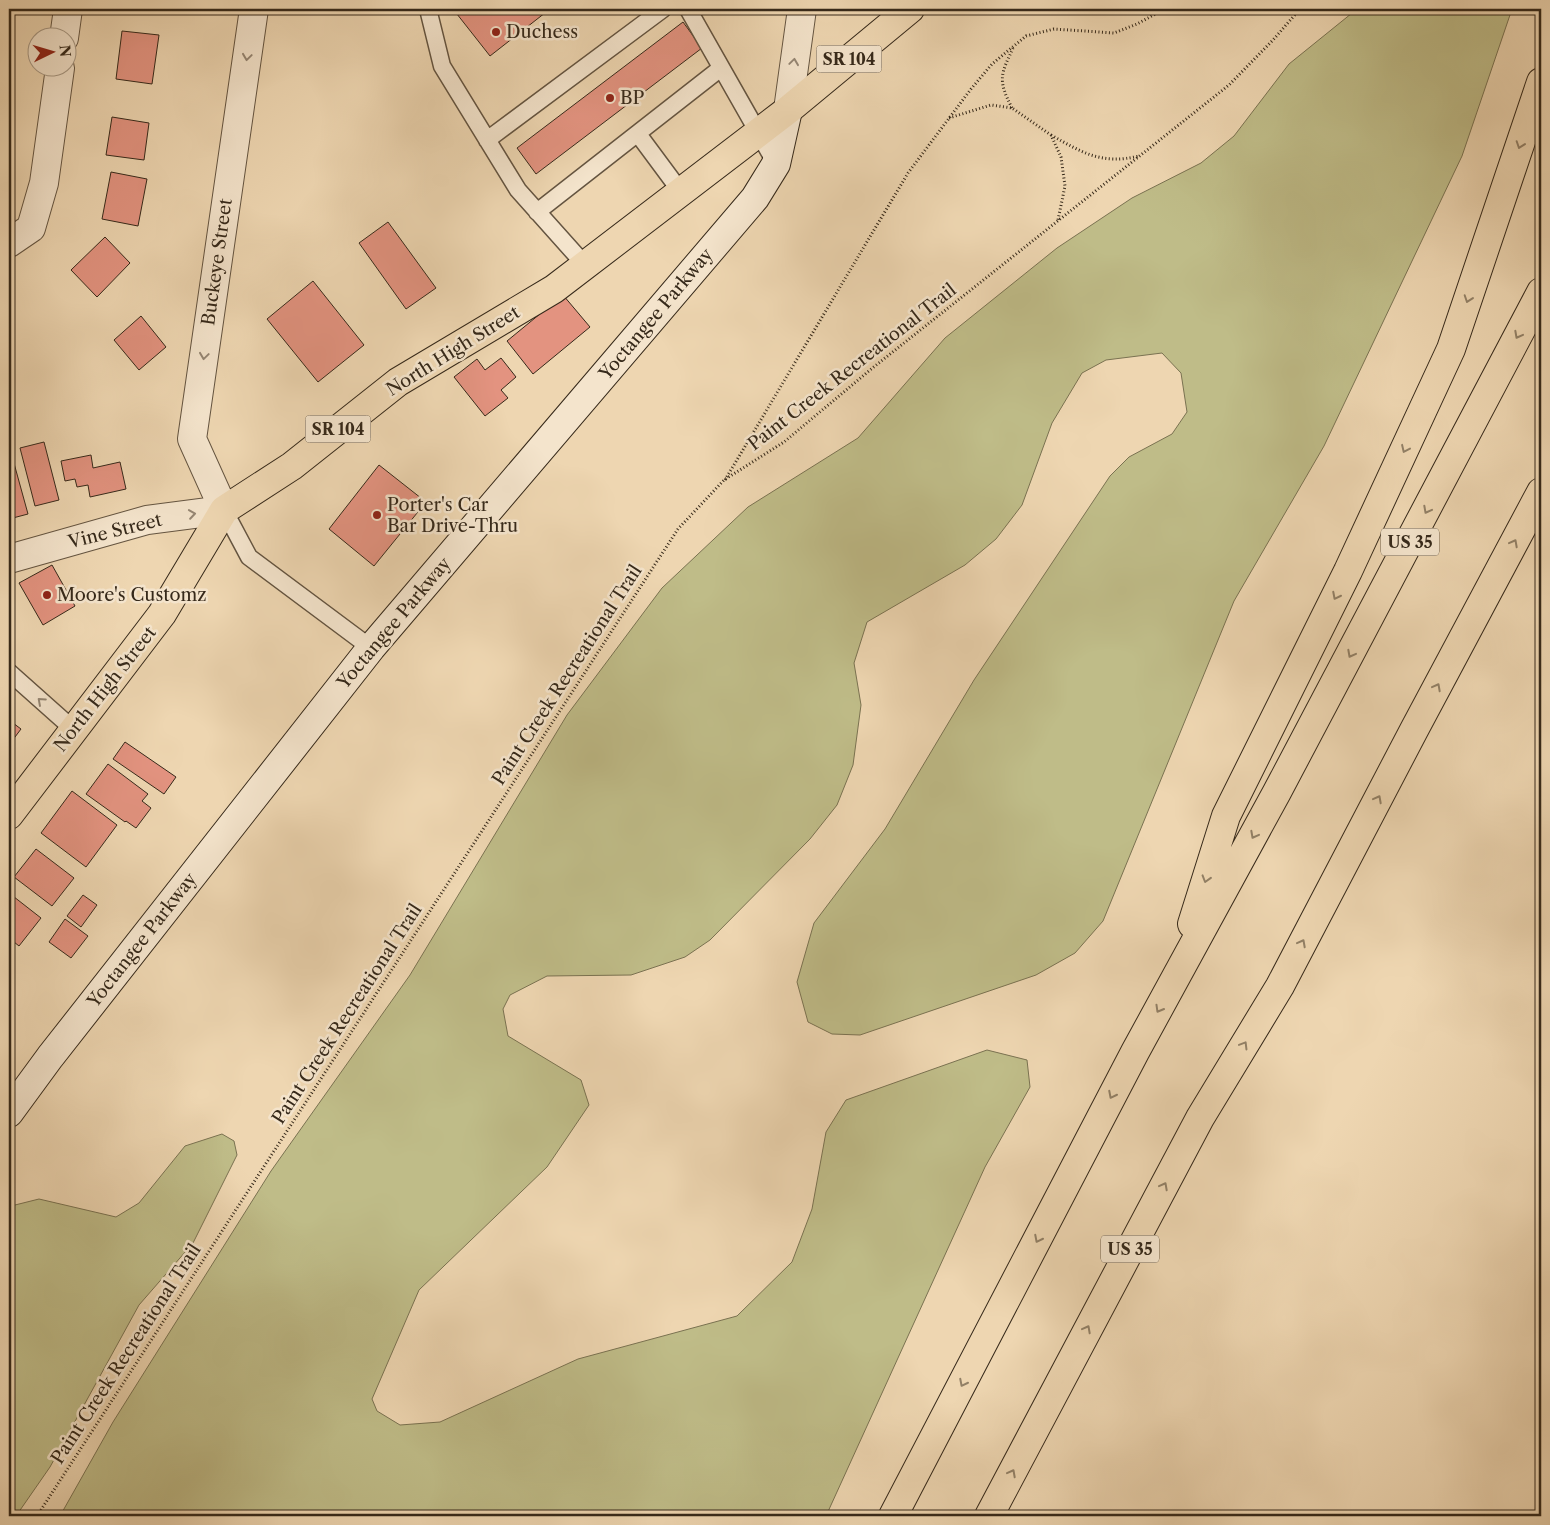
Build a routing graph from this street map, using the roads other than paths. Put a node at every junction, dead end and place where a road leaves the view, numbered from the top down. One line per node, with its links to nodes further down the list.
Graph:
1 (68, 9): 8 (street)
2 (254, 9): 23 (street, Buckeye Street, one-way to 23)
3 (428, 9): 15 (lane)
4 (663, 9): 15 (lane)
5 (688, 9): 9 (lane)
6 (802, 9): 12 (street, Yoctangee Parkway, one-way to 6)
7 (910, 9): 12 (main road, SR 104)
8 (65, 28)
9 (721, 68): 13 (lane); 14 (lane)
10 (59, 78): 19 (street)
11 (1541, 82): 29 (main road, one-way to 29)
12 (788, 110): 13 (main road, North High Street / SR 104); 16 (street, Yoctangee Parkway)
13 (757, 133): 16 (lane); 17 (main road, North High Street / SR 104)
14 (638, 134): 17 (lane); 18 (lane)
15 (488, 140): 18 (lane)
16 (776, 164): 25 (street, Yoctangee Parkway)
17 (681, 192): 20 (main road, North High Street / SR 104)
18 (537, 212): 20 (lane)
19 (9, 243)
20 (585, 265): 23 (main road, North High Street / SR 104)
21 (1541, 292): 29 (main road, US 35, one-way to 29)
22 (1541, 492): 32 (main road, US 35, one-way to 22)
23 (224, 510): 24 (street, Vine Street, one-way to 23); 25 (lane); 27 (main road, North High Street / SR 104)
24 (9, 559)
25 (371, 648): 30 (street, Yoctangee Parkway)
26 (9, 672): 27 (lane, one-way to 26)
27 (73, 730): 28 (main road, North High Street / SR 104)
28 (9, 815)
29 (1173, 985): 31 (main road, US 35, one-way to 31)
30 (9, 1113)
31 (893, 1516)
32 (989, 1516)

